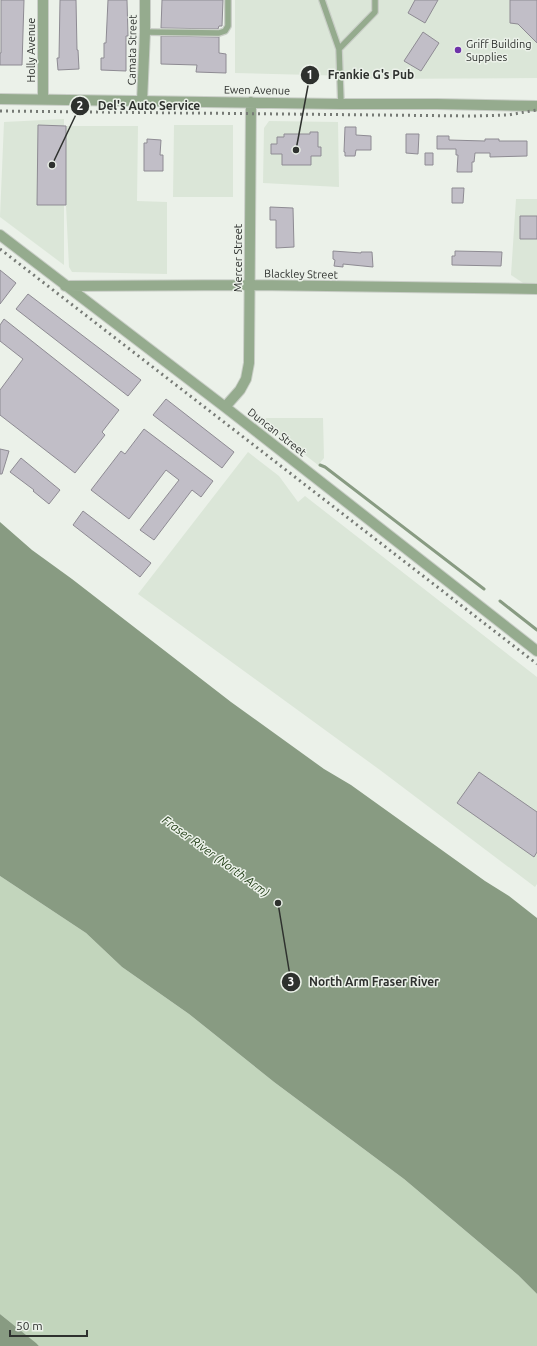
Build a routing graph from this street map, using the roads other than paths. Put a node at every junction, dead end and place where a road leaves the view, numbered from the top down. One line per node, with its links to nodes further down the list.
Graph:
1 (43, 0): 9 (street, Holly Avenue)
2 (145, 0): 6 (street, Camata Street)
3 (228, 0): 6 (lane)
4 (322, 0): 7 (lane)
5 (375, 0): 7 (lane)
6 (145, 32): 10 (street, Camata Street)
7 (338, 49): 12 (lane)
8 (0, 99): 9 (street, Ewen Avenue)
9 (43, 99): 10 (street, Ewen Avenue)
10 (142, 101): 11 (street, Ewen Avenue)
11 (251, 102): 12 (street, Ewen Avenue); 15 (street, Mercer Street)
12 (341, 104): 13 (street, Ewen Avenue)
13 (537, 106)
14 (0, 235): 16 (street, Duncan Street)
15 (250, 285): 16 (street, Blackley Street); 17 (street, Blackley Street); 18 (street, Mercer Street)
16 (66, 286): 18 (street, Duncan Street)
17 (537, 289)
18 (225, 407): 19 (street, Duncan Street)
19 (537, 651)

